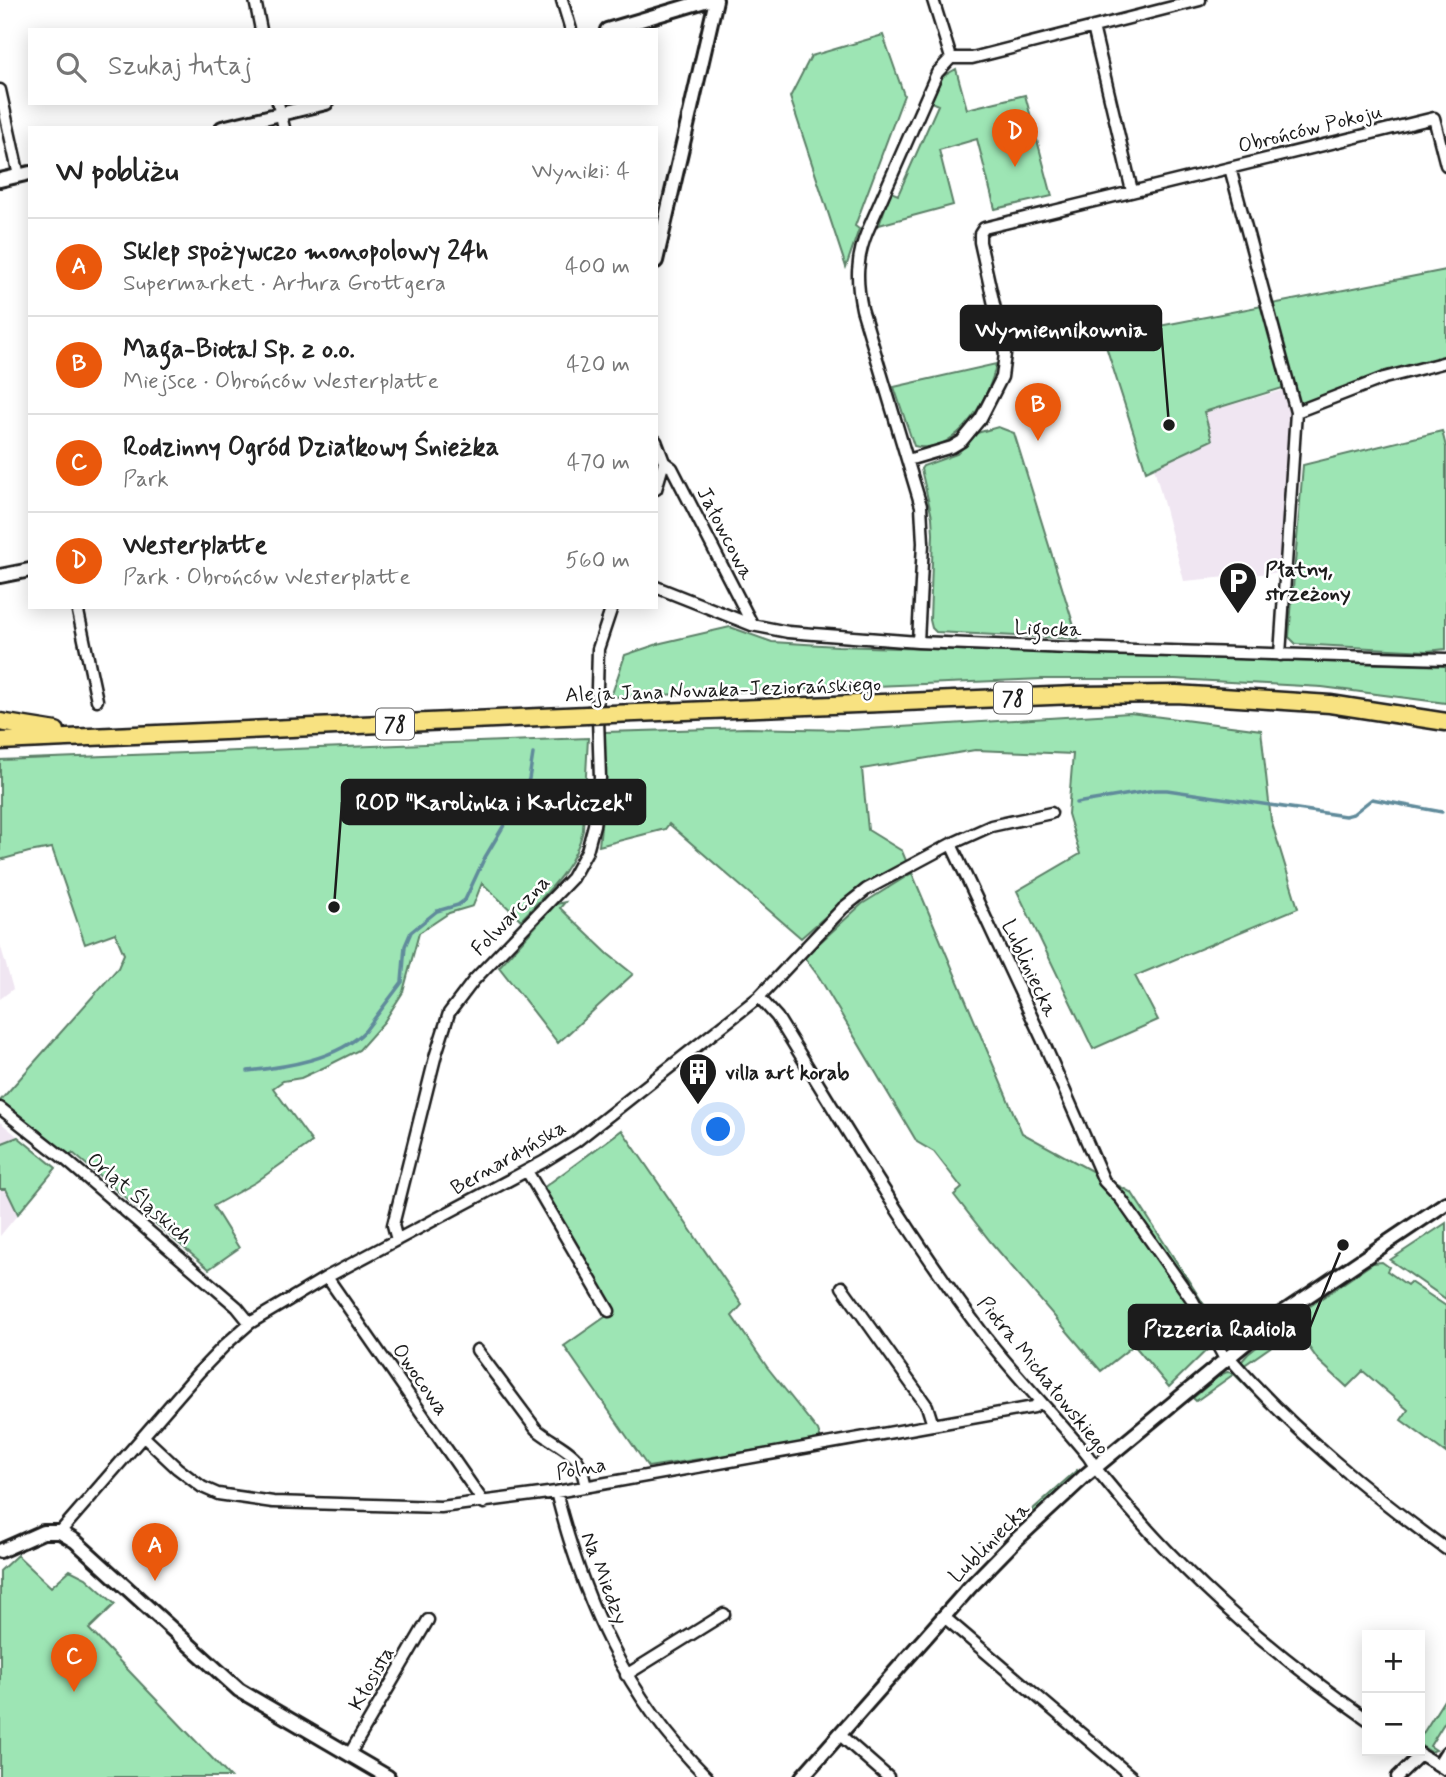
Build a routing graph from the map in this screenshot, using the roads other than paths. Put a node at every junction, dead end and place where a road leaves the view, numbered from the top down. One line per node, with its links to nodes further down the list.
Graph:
1 (255, 0): 8 (street)
2 (562, 0): 9 (street)
3 (708, 0): 10 (street)
4 (716, 0): 22 (street)
5 (933, 0): 11 (street)
6 (1199, 0): 7 (street)
7 (1093, 27): 11 (street); 21 (street)
8 (261, 28)
9 (570, 28)
10 (614, 28)
11 (951, 58): 26 (street)
12 (0, 90): 19 (street)
13 (307, 105): 14 (street)
14 (279, 108): 15 (street); 16 (street)
15 (228, 126)
16 (284, 126)
17 (1446, 165): 18 (street, Obrońców Pokoju)
18 (1230, 168): 21 (street); 24 (street, Obrońców Pokoju)
19 (25, 174): 20 (street)
20 (0, 180)
21 (1132, 191): 26 (street)
22 (658, 252)
23 (1446, 362): 24 (street)
24 (1296, 412): 36 (street, Obrońców Pokoju)
25 (658, 446): 27 (street)
26 (908, 460): 35 (street)
27 (664, 462): 28 (street); 34 (street, Jałowcowa)
28 (658, 482)
29 (28, 570): 30 (street)
30 (0, 576)
31 (658, 588): 34 (street, Ligocka)
32 (77, 609): 38 (street)
33 (611, 609): 49 (street, Folwarczna)
34 (752, 625): 35 (street, Ligocka)
35 (918, 642): 36 (street, Ligocka)
36 (1280, 654): 37 (street, Ligocka)
37 (1446, 659)
38 (97, 700)
39 (0, 722): 41 (main road)
40 (1446, 722): 41 (main road, Aleja Jana Nowaka-Jeziorańskiego / 78, bridge)
41 (86, 737): 42 (main road, Aleja Jana Nowaka-Jeziorańskiego / 78)
42 (0, 741)
43 (1051, 813): 44 (street, Bernardyńska)
44 (951, 844): 45 (street, Bernardyńska); 55 (street, Lubliniecka)
45 (759, 997): 47 (street, Bernardyńska); 56 (street, Piotra Michałowskiego)
46 (0, 1108): 53 (street, Orląt Śląskich)
47 (527, 1171): 49 (street, Bernardyńska); 52 (street)
48 (1446, 1203): 55 (street, Lubliniecka)
49 (397, 1240): 50 (street, Bernardyńska)
50 (327, 1277): 53 (street, Bernardyńska); 62 (street, Owocowa)
51 (842, 1287): 57 (street)
52 (609, 1311)
53 (250, 1323): 58 (street, Bernardyńska)
54 (477, 1350): 60 (street)
55 (1227, 1358): 59 (street, Lubliniecka); 64 (street)
56 (1039, 1402): 57 (street, Polna); 59 (street, Piotra Michałowskiego)
57 (933, 1425): 60 (street, Polna)
58 (144, 1437): 62 (street, Polna); 63 (street, Bernardyńska)
59 (1095, 1467): 67 (street, Lubliniecka); 70 (street, Piotra Michałowskiego)
60 (586, 1487): 61 (street, Polna)
61 (556, 1492): 62 (street, Polna); 69 (street, Na Miedzy)
62 (484, 1503)
63 (60, 1532): 65 (street); 73 (street)
64 (1446, 1549)
65 (0, 1552)
66 (724, 1614): 69 (street)
67 (943, 1616): 71 (street, Lubliniecka); 81 (street)
68 (428, 1620): 73 (street, Kłosista)
69 (626, 1675): 78 (street, Na Miedzy)
70 (1362, 1715)
71 (839, 1734): 79 (street, Lubliniecka); 80 (street)
72 (1446, 1752): 76 (street)
73 (349, 1755): 77 (street)
74 (1415, 1756): 82 (street)
75 (1424, 1756): 76 (street)
76 (1442, 1768)
77 (388, 1777)
78 (707, 1777)
79 (802, 1777)
80 (888, 1777)
81 (1132, 1777)
82 (1397, 1777)

